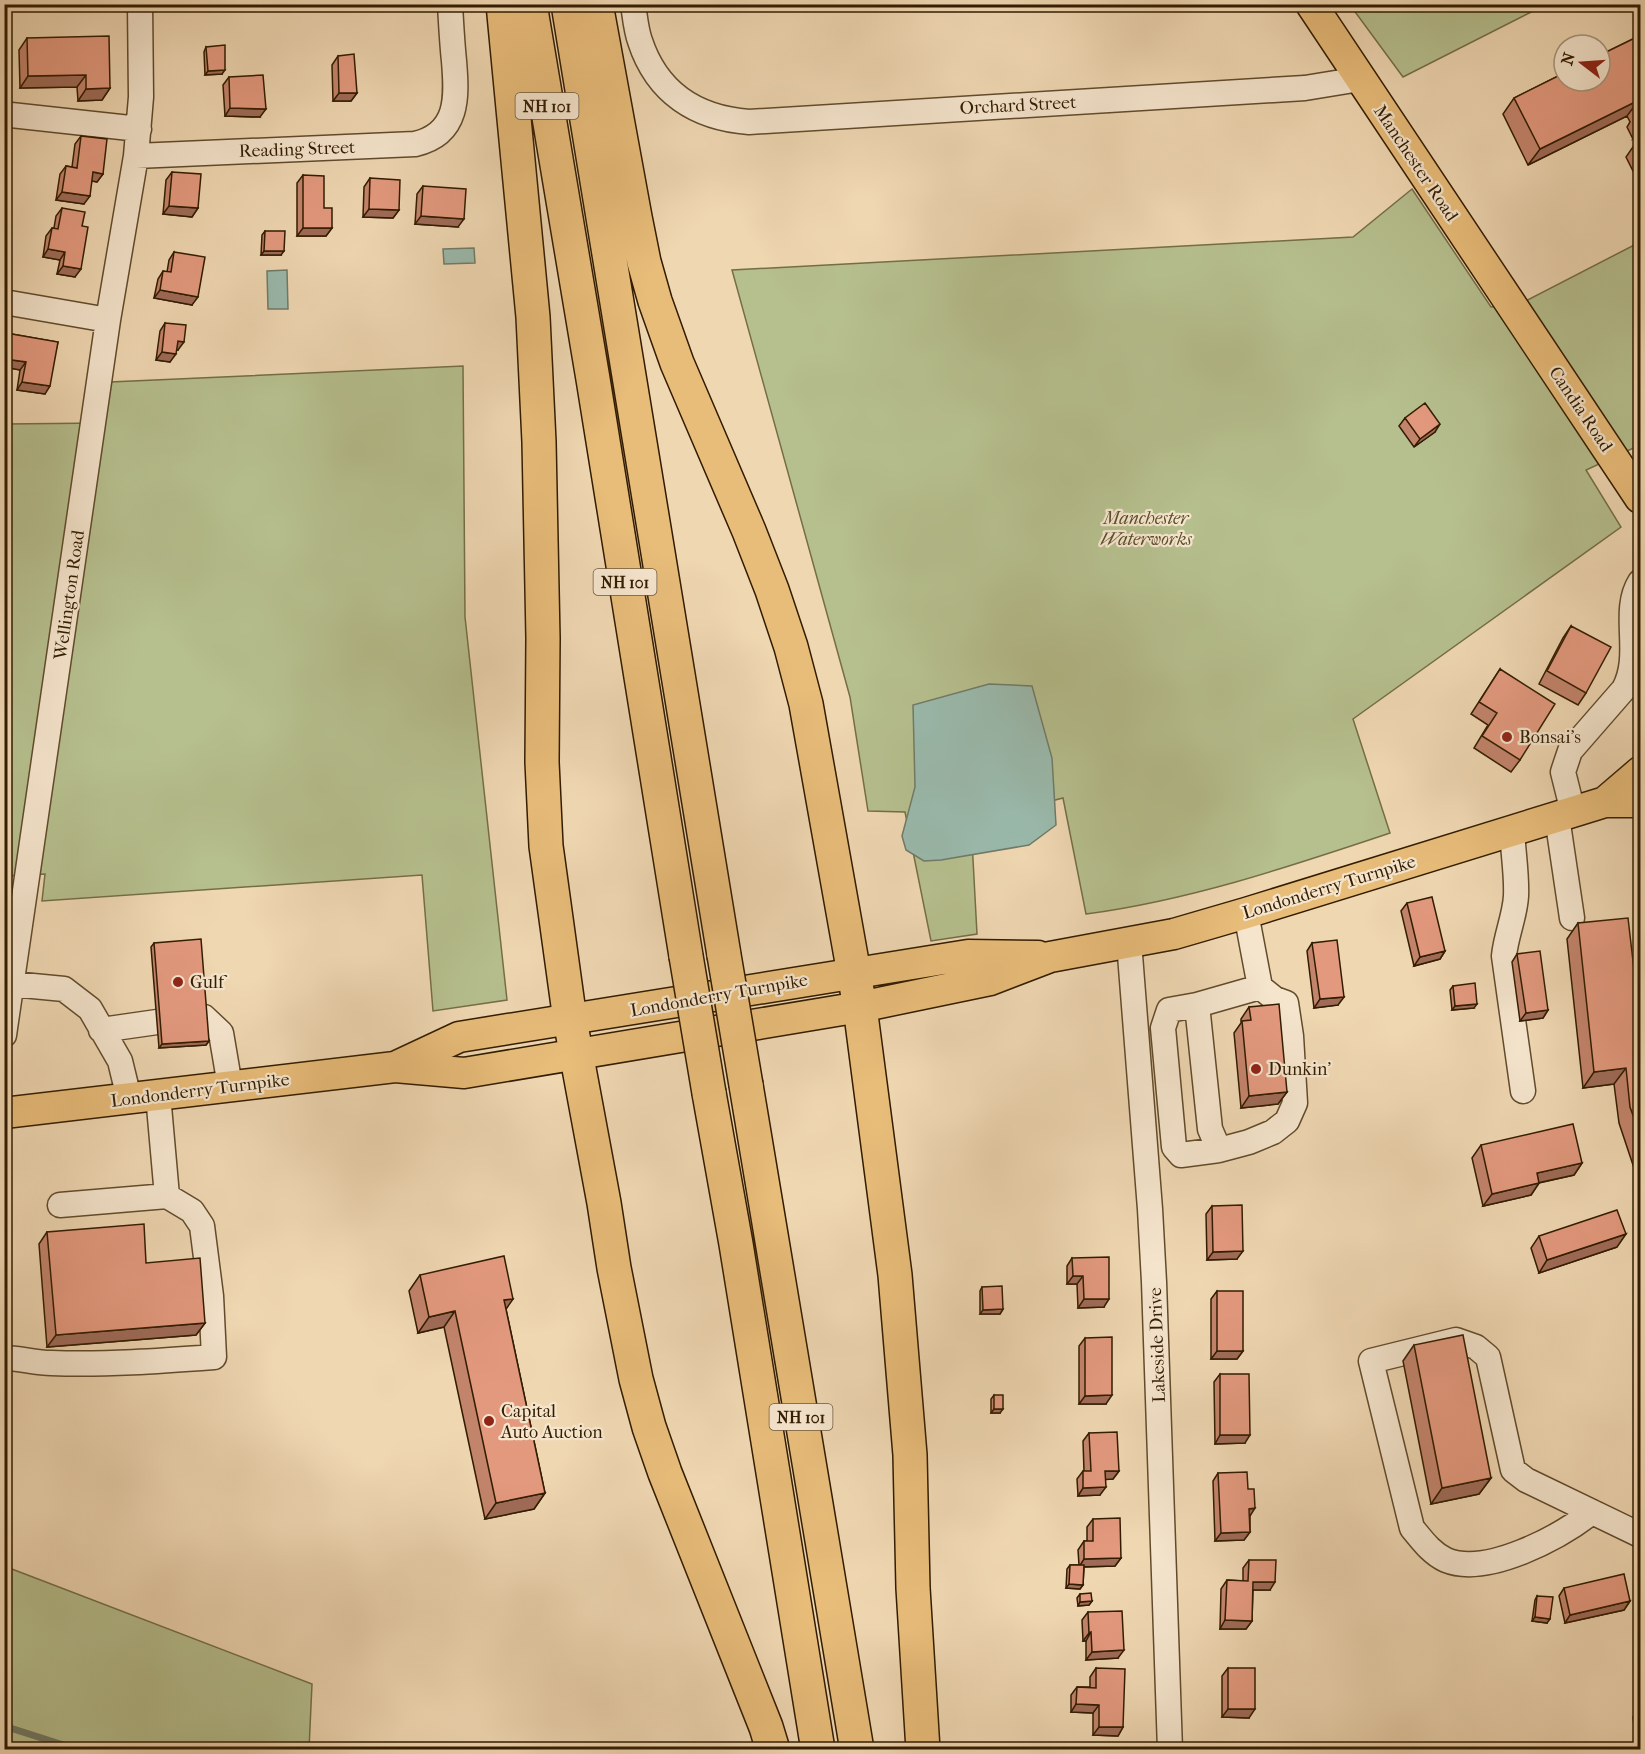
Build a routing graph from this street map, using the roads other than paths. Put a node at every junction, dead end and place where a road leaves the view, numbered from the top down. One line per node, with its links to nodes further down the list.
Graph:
1 (140, 4): 11 (street, Wellington Road)
2 (450, 4): 12 (street, Reading Street)
3 (503, 4): 35 (highway)
4 (530, 4): 53 (highway, NH 101, bridge)
5 (568, 4): 54 (highway, NH 101, bridge)
6 (596, 4): 29 (highway)
7 (633, 4): 9 (street, Orchard Street)
8 (1311, 4): 9 (main road, Manchester Road)
9 (1360, 79): 15 (main road, Manchester Road)
10 (4, 113): 11 (street)
11 (139, 129): 12 (street, Wellington Road)
12 (136, 156): 14 (street, Wellington Road)
13 (4, 302): 14 (street)
14 (108, 320): 24 (street, Wellington Road)
15 (1521, 320): 16 (main road, Candia Road)
16 (1641, 498)
17 (1641, 582): 18 (street)
18 (1635, 680): 22 (street)
19 (1641, 772): 20 (main road, Londonderry Turnpike)
20 (1605, 802): 21 (main road, Londonderry Turnpike); 22 (main road, Londonderry Turnpike)
21 (1641, 802)
22 (1565, 814): 23 (main road, Londonderry Turnpike); 26 (street)
23 (1512, 830): 25 (main road, Londonderry Turnpike); 42 (street)
24 (15, 899): 30 (street, Wellington Road)
25 (1246, 914): 27 (main road, Londonderry Turnpike); 31 (street)
26 (1572, 918)
27 (1129, 942): 28 (main road, Londonderry Turnpike); 56 (street, Lakeside Drive)
28 (1050, 957): 29 (main road, Londonderry Turnpike); 33 (main road, Londonderry Turnpike)
29 (853, 972): 33 (highway); 35 (main road, Londonderry Turnpike)
30 (12, 984): 37 (street); 38 (street, Wellington Road)
31 (1274, 996): 32 (street); 46 (street)
32 (1197, 1005): 46 (street); 46 (street)
33 (860, 1008): 39 (main road, Londonderry Turnpike); 55 (highway)
34 (204, 1017): 41 (street)
35 (570, 1020): 39 (highway); 40 (main road, Londonderry Turnpike)
36 (157, 1022): 37 (street)
37 (101, 1030): 44 (street)
38 (4, 1035)
39 (578, 1054): 40 (main road, Londonderry Turnpike); 52 (highway)
40 (394, 1067): 41 (main road, Londonderry Turnpike)
41 (230, 1086): 43 (main road, Londonderry Turnpike)
42 (1523, 1091)
43 (158, 1095): 44 (main road, Londonderry Turnpike); 47 (street)
44 (129, 1098): 45 (main road, Londonderry Turnpike)
45 (4, 1113)
46 (1217, 1145)
47 (167, 1196): 48 (street); 49 (street)
48 (60, 1205)
49 (4, 1358)
50 (1592, 1512): 50 (street); 51 (street)
51 (1641, 1535)
52 (773, 1749)
53 (818, 1749)
54 (857, 1749)
55 (923, 1749)
56 (1170, 1749)

